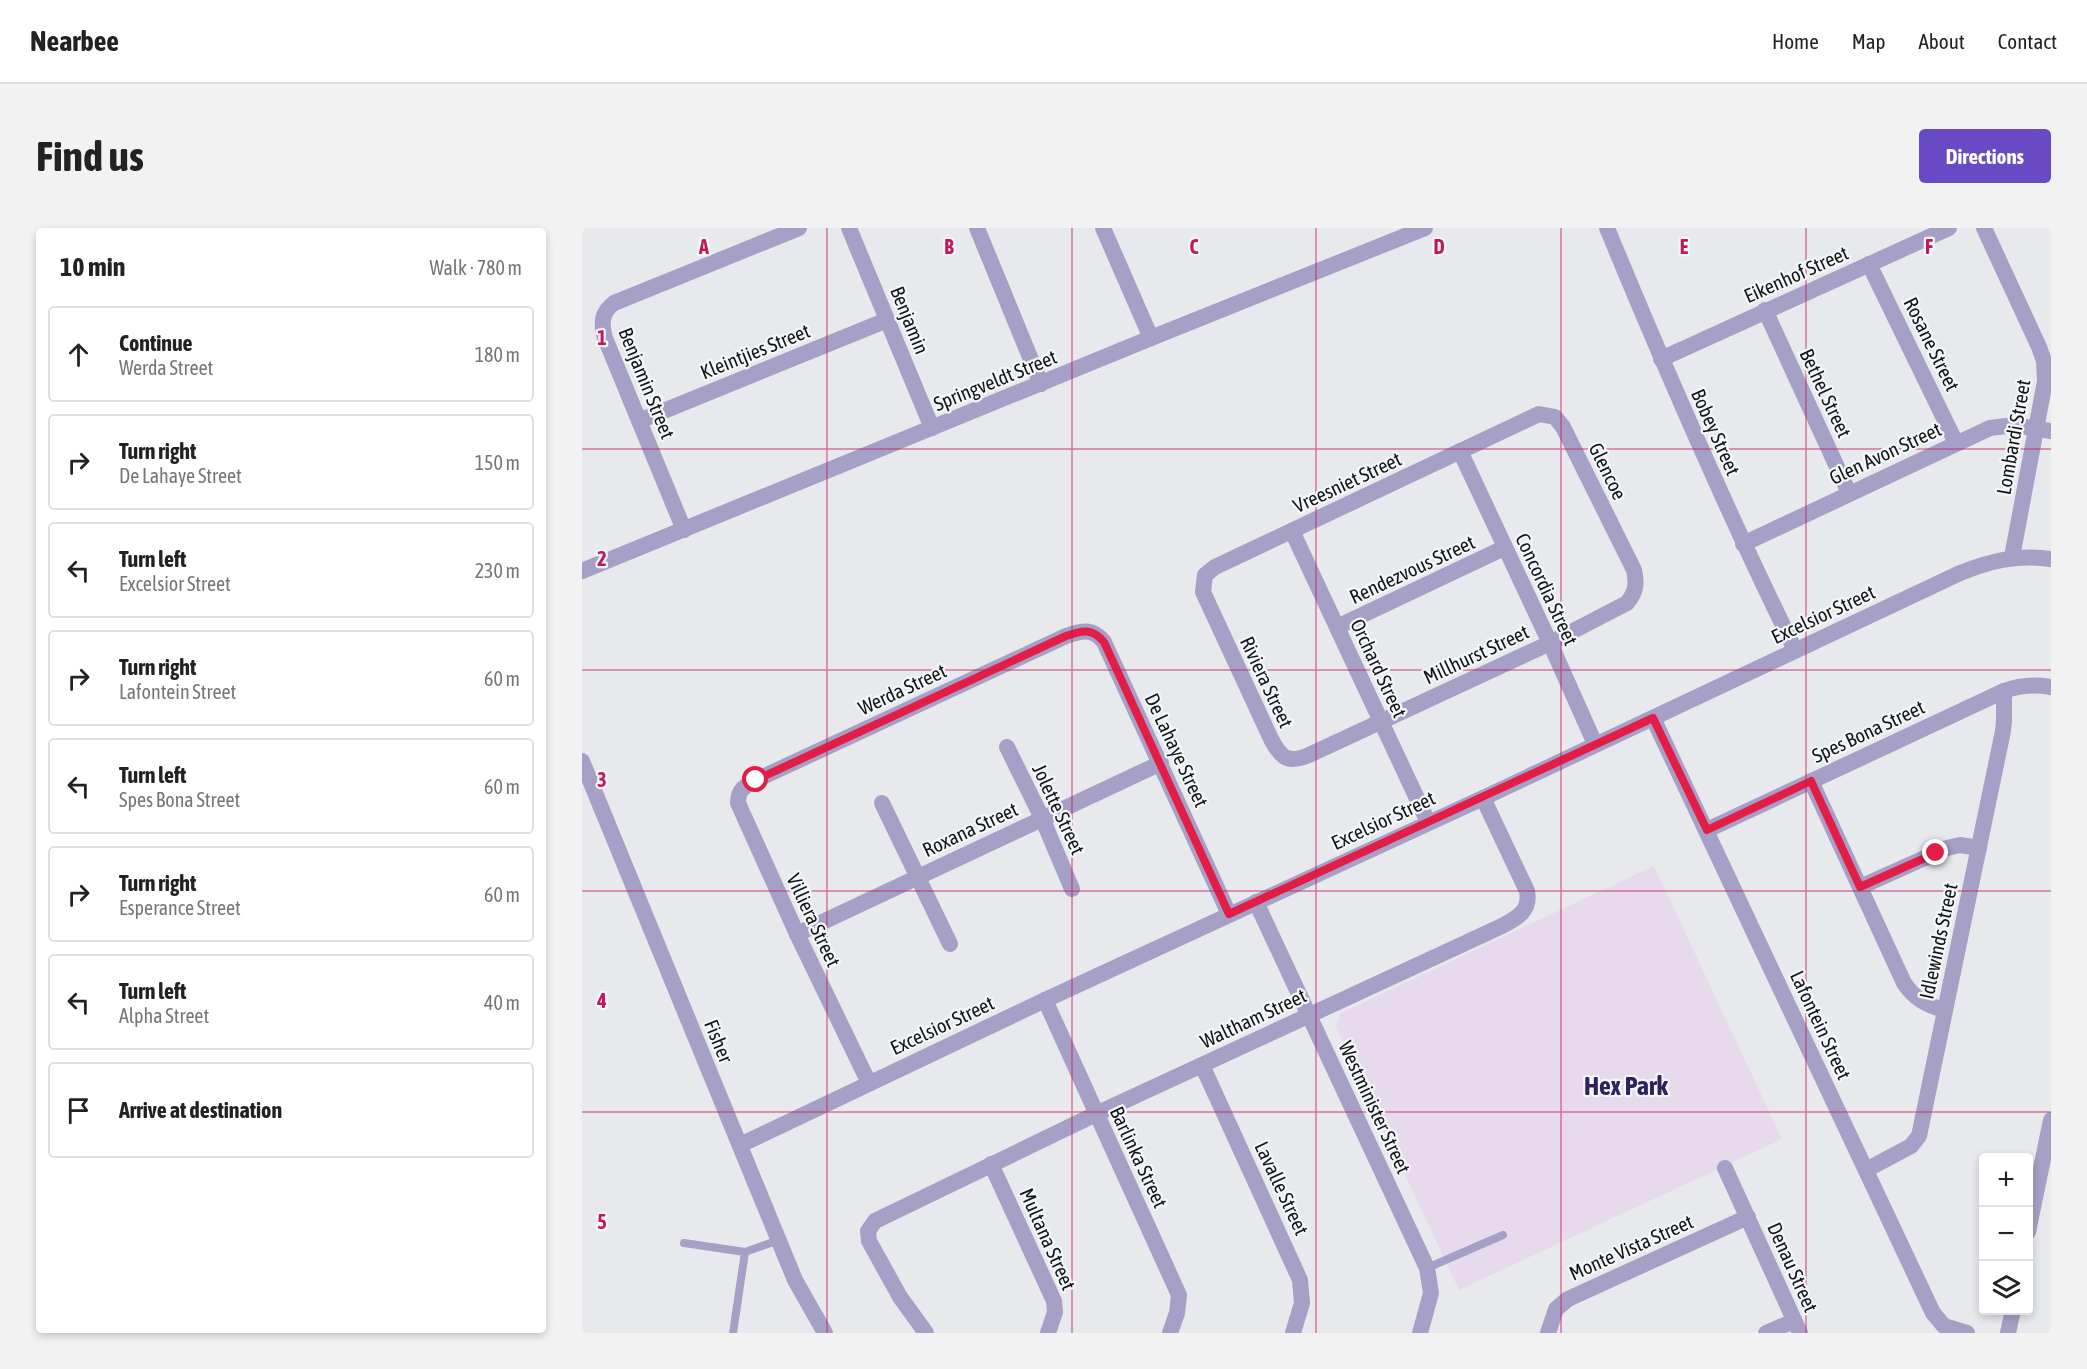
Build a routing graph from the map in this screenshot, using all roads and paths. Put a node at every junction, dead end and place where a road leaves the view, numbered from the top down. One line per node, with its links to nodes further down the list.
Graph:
1 (849, 228): 11 (street, Benjamin)
2 (977, 228): 14 (street)
3 (1425, 228): 12 (street, Springveldt Street)
4 (1607, 228): 13 (street, Bobey Street)
5 (1949, 228): 9 (street, Eikenhof Street)
6 (1984, 228): 18 (street, Lombardi Street)
7 (798, 229): 16 (street, Benjamin Street)
8 (1110, 230): 12 (street)
9 (1869, 264): 10 (street, Eikenhof Street); 19 (street, Rosane Street)
10 (1765, 310): 13 (street, Eikenhof Street); 21 (street, Bethel Street)
11 (887, 320): 16 (street, Kleintjies Street); 17 (street, Benjamin)
12 (1151, 338): 14 (street, Springveldt Street)
13 (1661, 359): 24 (street, Bobey Street)
14 (1041, 384): 17 (street, Springveldt Street)
15 (1529, 417): 20 (street, Vreesniet Street); 28 (street, Glencoe)
16 (639, 421): 22 (street, Benjamin Street)
17 (932, 428): 22 (street, Springveldt Street)
18 (2044, 430): 19 (street, Glen Avon Street); 26 (street, Lombardi Street)
19 (1956, 443): 21 (street, Glen Avon Street)
20 (1460, 451): 23 (street, Vreesniet Street); 25 (street, Concordia Street)
21 (1849, 493): 24 (street, Glen Avon Street)
22 (684, 530): 29 (street, Springveldt Street)
23 (1292, 531): 30 (street, Vreesniet Street); 31 (street, Orchard Street)
24 (1743, 544): 34 (street, Bobey Street)
25 (1504, 548): 31 (street, Rendezvous Street); 33 (street, Concordia Street)
26 (2012, 557): 27 (street, Excelsior Street); 34 (street, Excelsior Street)
27 (2051, 559)
28 (1634, 570): 33 (street, Millhurst Street)
29 (582, 571)
30 (1205, 598): 41 (street, Riviera Street)
31 (1337, 627): 38 (street, Orchard Street)
32 (1066, 636): 43 (street, De Lahaye Street); 44 (street, Werda Street)
33 (1550, 643): 38 (street, Millhurst Street); 39 (street, Concordia Street)
34 (1795, 651): 37 (street, Excelsior Street)
35 (2051, 687): 36 (street, Spes Bona Street)
36 (2004, 691): 45 (street, Spes Bona Street); 51 (street, Idlewinds Street)
37 (1653, 718): 39 (street, Excelsior Street); 50 (street, Lafontein Street)
38 (1380, 721): 41 (street, Millhurst Street); 49 (street, Orchard Street)
39 (1595, 744): 46 (street, Excelsior Street)
40 (1007, 747): 48 (street, Jolette Street)
41 (1309, 754)
42 (582, 761): 66 (street, Fisher)
43 (1161, 763): 48 (street, Roxana Street); 56 (street, De Lahaye Street)
44 (756, 780): 57 (street, Villiera Street)
45 (1811, 781): 50 (street, Spes Bona Street); 53 (street)
46 (1483, 798): 49 (street, Excelsior Street); 61 (street, Waltham Street)
47 (882, 803): 52 (street)
48 (1041, 818): 52 (street, Roxana Street); 54 (street, Jolette Street)
49 (1428, 822): 55 (street, Excelsior Street)
50 (1707, 830): 69 (street, Lafontein Street)
51 (1979, 849): 53 (street); 60 (street, Idlewinds Street)
52 (918, 876): 57 (street, Roxana Street); 58 (street)
53 (1860, 887): 60 (street)
54 (1072, 889)
55 (1256, 902): 56 (street, Excelsior Street); 61 (street, Westminister Street)
56 (1229, 914): 59 (street, Excelsior Street)
57 (796, 934): 63 (street, Villiera Street)
58 (950, 944)
59 (1045, 1000): 63 (street, Excelsior Street); 64 (street, Barlinka Street)
60 (1944, 1010): 69 (street, Idlewinds Street)
61 (1309, 1015): 62 (street, Waltham Street); 76 (street, Westminister Street)
62 (1202, 1065): 64 (street, Waltham Street); 84 (street, Lavalle Street)
63 (869, 1083): 66 (street, Excelsior Street)
64 (1096, 1114): 67 (street, Waltham Street); 83 (street, Barlinka Street)
65 (2051, 1120): 70 (street)
66 (740, 1145): 73 (street, Fisher)
67 (991, 1164): 81 (street, Waltham Street); 82 (street, Multana Street)
68 (1725, 1168): 71 (street, Denau Street)
69 (1866, 1170): 88 (street, Lafontein Street)
70 (2033, 1208)
71 (1748, 1217): 78 (street, Denau Street); 86 (street, Monte Vista Street)
72 (1503, 1235): 76 (lane)
73 (779, 1240): 75 (lane); 80 (street, Fisher)
74 (684, 1244): 75 (lane)
75 (745, 1252): 79 (lane)
76 (1427, 1268): 85 (street, Westminister Street)
77 (2012, 1315): 89 (street)
78 (1797, 1327): 87 (street)
79 (733, 1333)
80 (825, 1333)
81 (926, 1333)
82 (1048, 1333)
83 (1170, 1333)
84 (1293, 1333)
85 (1420, 1333)
86 (1548, 1333)
87 (1766, 1333)
88 (1967, 1333)
89 (2008, 1333)

